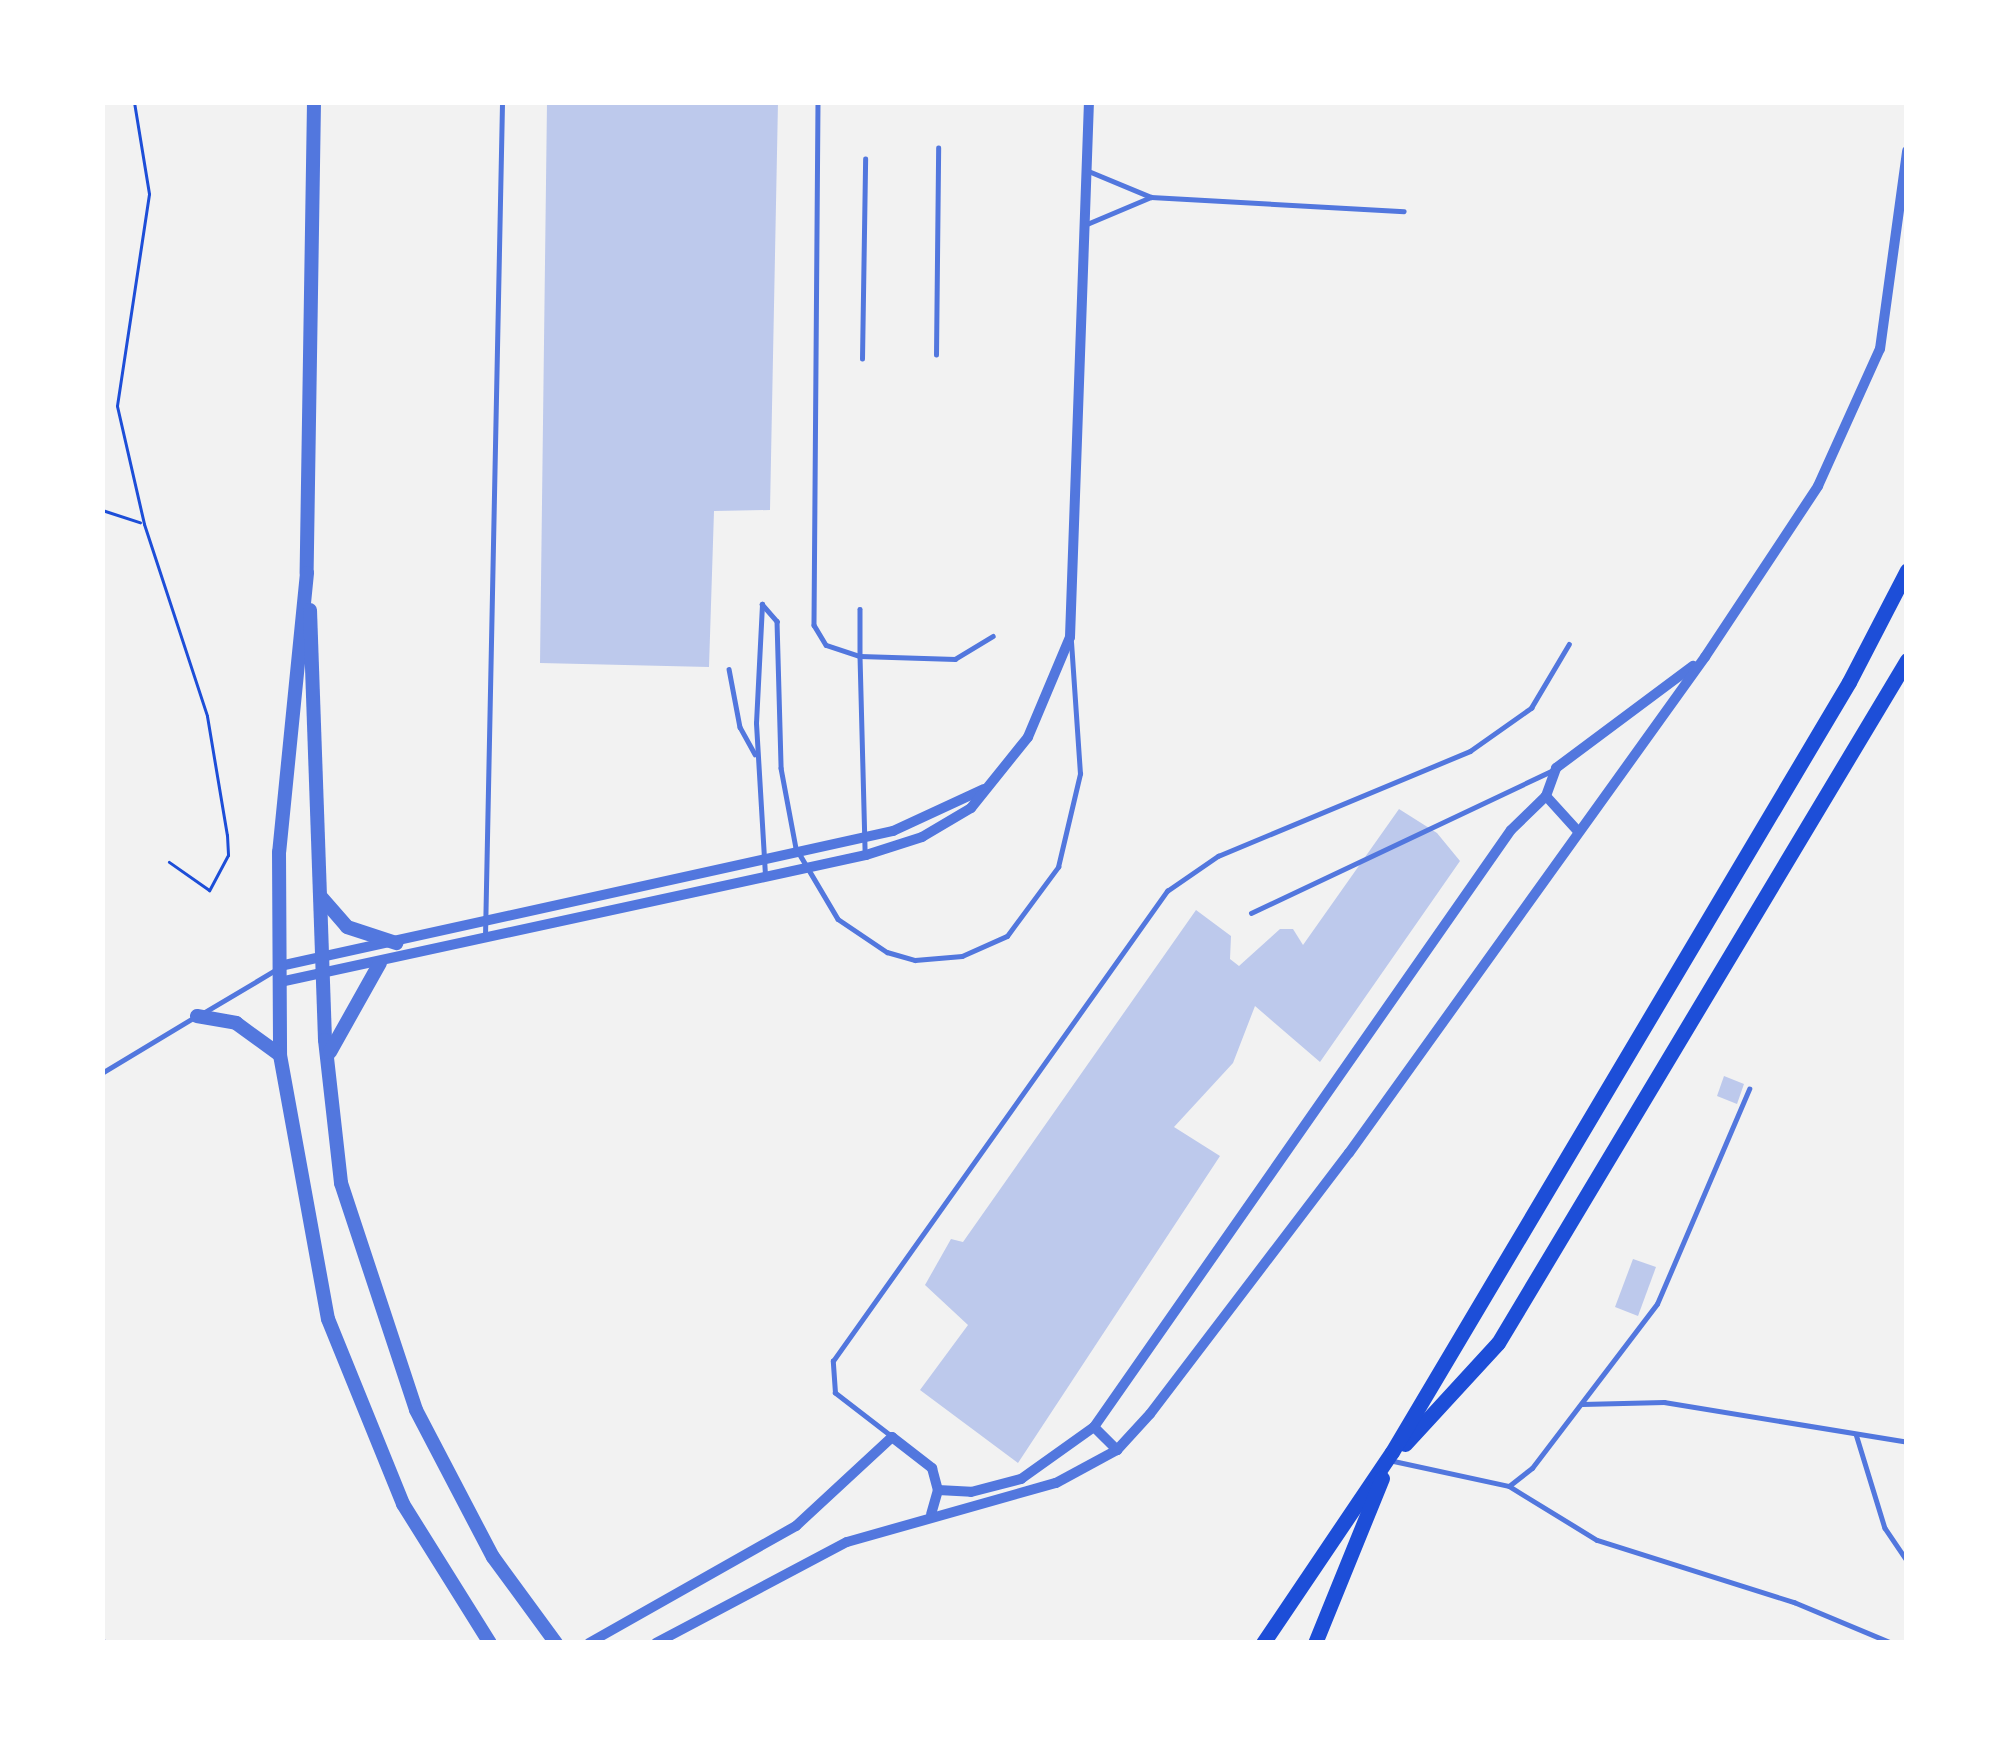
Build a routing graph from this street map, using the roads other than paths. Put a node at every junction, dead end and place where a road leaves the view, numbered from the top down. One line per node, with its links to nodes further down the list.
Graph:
1 (314, 102): 15 (street)
2 (502, 102): 35 (lane)
3 (818, 102): 20 (lane)
4 (1090, 102): 8 (street)
5 (938, 148): 12 (lane)
6 (1907, 151): 21 (street)
7 (866, 159): 13 (lane)
8 (1088, 171): 9 (lane); 11 (street)
9 (1151, 197): 10 (lane); 11 (lane)
10 (1404, 211)
11 (1087, 224): 18 (street)
12 (936, 355)
13 (862, 359)
14 (1907, 570): 63 (main road)
15 (307, 573): 33 (street); 40 (street)
16 (860, 609): 20 (lane)
17 (993, 636): 20 (lane)
18 (1070, 637): 24 (lane); 26 (street)
19 (1569, 644): 51 (lane)
20 (860, 656): 29 (lane)
21 (1705, 657): 25 (street); 28 (street)
22 (1907, 660): 54 (main road)
23 (729, 669): 24 (lane)
24 (757, 757): 30 (lane)
25 (1556, 768): 27 (street); 34 (lane)
26 (992, 784): 29 (street); 31 (street)
27 (1546, 796): 28 (street); 49 (street)
28 (1576, 830): 53 (street)
29 (862, 838): 30 (street); 31 (lane)
30 (763, 854): 32 (lane); 35 (street)
31 (866, 855): 32 (street)
32 (765, 877): 36 (street)
33 (322, 898): 37 (street); 38 (street)
34 (1251, 914)
35 (484, 922): 36 (lane); 37 (street)
36 (485, 939): 39 (street)
37 (397, 943): 38 (street)
38 (322, 957): 40 (street); 41 (street)
39 (380, 963): 41 (street); 45 (street)
40 (280, 966): 42 (street)
41 (322, 974): 42 (street); 45 (street)
42 (274, 981): 43 (lane); 44 (street)
43 (197, 1016): 44 (street); 46 (lane)
44 (280, 1055): 59 (street)
45 (327, 1064): 60 (street)
46 (102, 1073)
47 (1749, 1089): 48 (lane)
48 (1582, 1404): 50 (lane); 55 (lane)
49 (1094, 1427): 53 (street); 56 (street)
50 (1856, 1434): 52 (lane); 58 (lane)
51 (892, 1437): 56 (street); 61 (street)
52 (1907, 1442)
53 (1117, 1450): 57 (street)
54 (1389, 1460): 55 (lane); 64 (main road)
55 (1509, 1486): 65 (lane)
56 (938, 1490): 57 (street)
57 (931, 1514): 62 (street)
58 (1907, 1561)
59 (490, 1643)
60 (556, 1643)
61 (589, 1643)
62 (656, 1643)
63 (1263, 1643)
64 (1315, 1643)
65 (1892, 1643)

